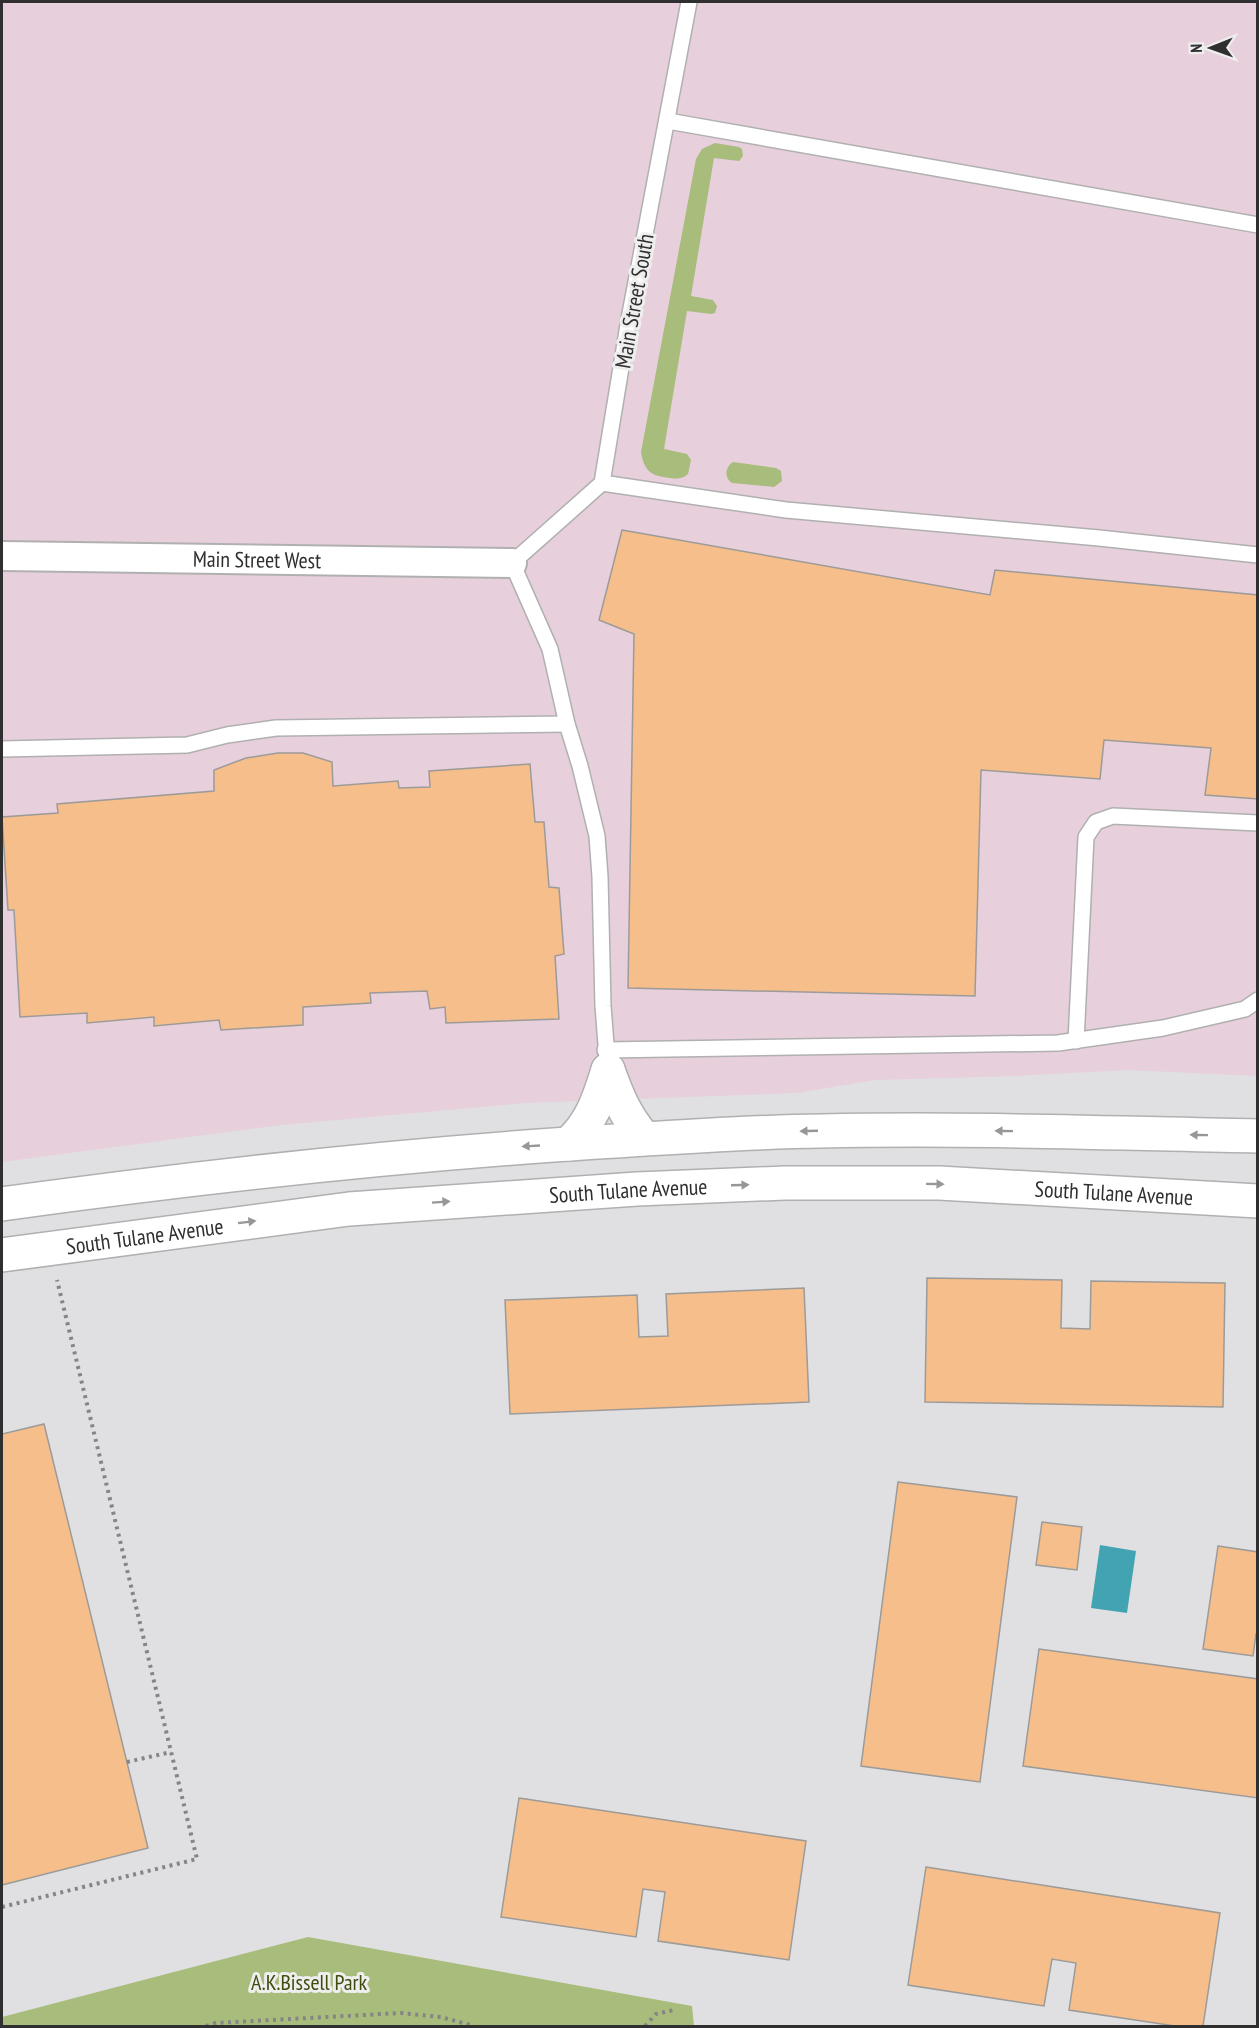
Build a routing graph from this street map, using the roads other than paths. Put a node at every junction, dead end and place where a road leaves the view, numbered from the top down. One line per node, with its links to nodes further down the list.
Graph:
1 (689, 2): 2 (lane, Main Street South)
2 (668, 121): 3 (lane); 4 (lane, Main Street South)
3 (1257, 225)
4 (602, 483): 5 (lane); 7 (lane)
5 (1257, 555)
6 (2, 556): 7 (street, Main Street West)
7 (512, 563): 8 (lane)
8 (567, 724): 9 (lane); 13 (lane)
9 (2, 749)
10 (1257, 824): 12 (lane)
11 (1257, 1000): 12 (lane)
12 (1076, 1041): 13 (lane)
13 (606, 1060): 15 (main road); 16 (main road)
14 (1257, 1136): 15 (main road, one-way to 15)
15 (644, 1138): 16 (main road)
16 (568, 1144): 17 (main road, one-way to 17)
17 (91, 1192): 19 (main road); 20 (main road)
18 (1257, 1201): 20 (main road, South Tulane Avenue, one-way to 18)
19 (2, 1204)
20 (96, 1242): 21 (main road, South Tulane Avenue)
21 (2, 1255)

